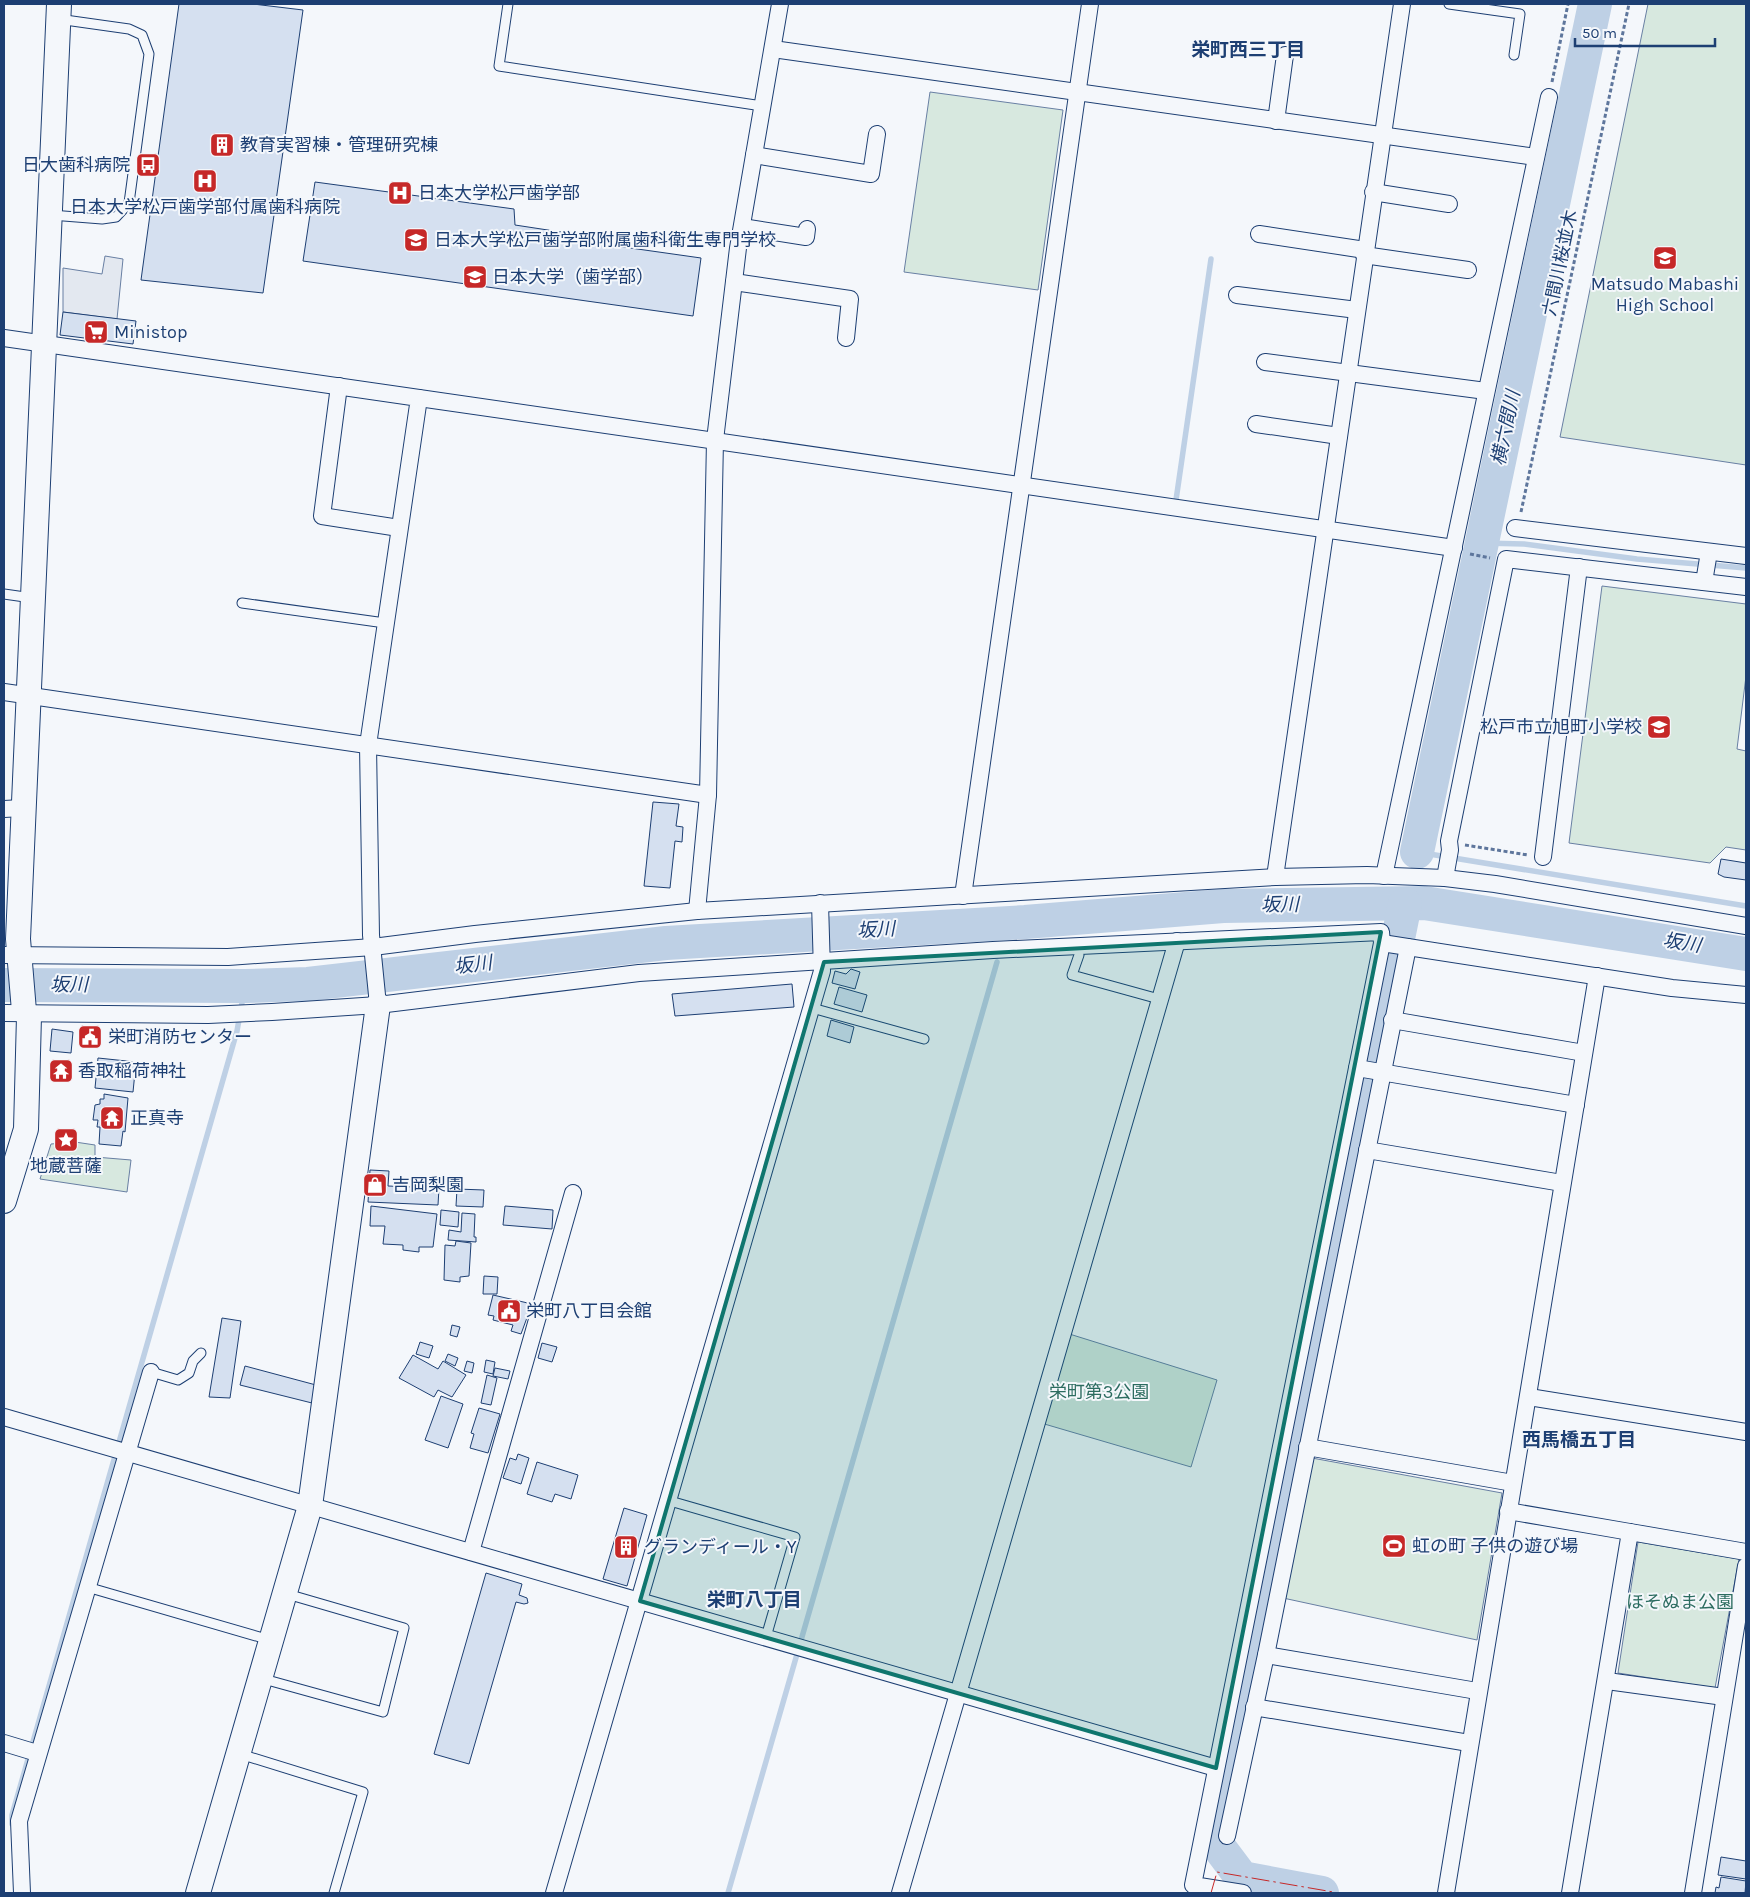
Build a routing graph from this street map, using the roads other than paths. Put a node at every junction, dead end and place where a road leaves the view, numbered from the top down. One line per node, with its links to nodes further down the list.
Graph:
1 (508, 4): 12 (lane)
2 (780, 4): 7 (street)
3 (1090, 4): 10 (street)
4 (1402, 4): 15 (street)
5 (1449, 4): 9 (lane)
6 (59, 11): 20 (street); 20 (lane)
7 (773, 49): 10 (street); 12 (street)
8 (1285, 55): 13 (street)
9 (1514, 56)
10 (1078, 93): 13 (street); 40 (street)
11 (1549, 97): 17 (street)
12 (762, 106): 16 (street)
13 (1276, 121): 15 (street)
14 (877, 134): 16 (street)
15 (1381, 135): 17 (street); 18 (street)
16 (754, 155): 21 (street)
17 (1536, 157): 35 (street)
18 (1373, 192): 19 (street); 24 (street)
19 (1449, 204)
20 (49, 214): 31 (street)
21 (742, 227): 22 (street); 26 (street)
22 (807, 229)
23 (1259, 234): 24 (street)
24 (1365, 253): 25 (street); 28 (street)
25 (1468, 270)
26 (734, 282): 30 (street); 39 (street)
27 (1237, 295): 28 (street)
28 (1357, 310): 33 (street)
29 (4, 338): 31 (street)
30 (846, 338)
31 (44, 343): 34 (street); 51 (street)
32 (1265, 362): 33 (street)
33 (1348, 372): 35 (street); 38 (street)
34 (339, 386): 36 (street); 41 (street)
35 (1486, 391): 44 (street)
36 (419, 398): 39 (street); 41 (street)
37 (1256, 424): 38 (street)
38 (1339, 436): 43 (street)
39 (715, 440): 40 (street); 57 (street)
40 (1020, 487): 43 (street); 63 (street)
41 (399, 528): 53 (street)
42 (1515, 528): 45 (street)
43 (1326, 530): 44 (street); 60 (street)
44 (1454, 549): 61 (street)
45 (1709, 552): 46 (street); 48 (street)
46 (1746, 556)
47 (1579, 567): 48 (street); 59 (street); 62 (street)
48 (1704, 582): 49 (street)
49 (1746, 587)
50 (4, 594): 51 (lane)
51 (32, 598): 55 (street)
52 (242, 603): 53 (lane)
53 (385, 623): 56 (street)
54 (4, 692): 55 (street)
55 (27, 696): 56 (street); 58 (street)
56 (368, 745): 57 (street); 70 (street)
57 (708, 795): 65 (street)
58 (13, 809): 72 (street)
59 (1543, 858)
60 (1275, 877): 61 (street); 63 (street)
61 (1389, 877): 62 (street)
62 (1445, 878): 66 (street)
63 (964, 896): 64 (street)
64 (820, 907): 65 (street); 73 (street)
65 (697, 911): 70 (street)
66 (1746, 926)
67 (1177, 941): 68 (street); 73 (street); 76 (street)
68 (1385, 944): 69 (street); 83 (street)
69 (1408, 947): 74 (street); 80 (street)
70 (374, 950): 72 (street); 77 (street)
71 (1079, 955): 76 (lane)
72 (14, 957): 79 (street)
73 (823, 958): 77 (street); 78 (street)
74 (1597, 976): 75 (street); 82 (street)
75 (1746, 995)
76 (1159, 999): 114 (street)
77 (378, 1000): 79 (street); 99 (street)
78 (812, 1008): 81 (lane); 98 (street)
79 (18, 1010): 89 (street)
80 (1392, 1020): 82 (street); 84 (street)
81 (924, 1039)
82 (1584, 1053): 85 (street)
83 (1358, 1068): 84 (street); 121 (street)
84 (1382, 1073): 85 (street); 86 (street)
85 (1576, 1105): 87 (street)
86 (1367, 1150): 87 (street); 95 (street)
87 (1562, 1183): 92 (street)
88 (573, 1193): 102 (street)
89 (4, 1201)
90 (201, 1353): 91 (lane)
91 (151, 1372): 96 (street)
92 (1529, 1397): 94 (street); 97 (street)
93 (4, 1417): 96 (street)
94 (1746, 1432)
95 (1307, 1447): 97 (street); 110 (street)
96 (127, 1452): 99 (street); 105 (street)
97 (1513, 1483): 100 (street)
98 (670, 1501): 107 (street); 108 (lane)
99 (310, 1506): 102 (street); 106 (street)
100 (1508, 1511): 101 (street); 113 (street)
101 (1630, 1532): 103 (street); 112 (street)
102 (471, 1552): 107 (street)
103 (1746, 1552)
104 (1746, 1566): 115 (street)
105 (87, 1587): 109 (lane); 119 (street)
106 (284, 1593): 109 (street); 111 (lane)
107 (640, 1601): 108 (street); 127 (street)
108 (766, 1637): 114 (street)
109 (270, 1640): 111 (street)
110 (1266, 1655): 113 (street); 116 (street)
111 (260, 1678): 120 (street)
112 (1607, 1681): 115 (street); 131 (street)
113 (1477, 1691): 117 (street)
114 (959, 1692): 121 (street); 128 (street)
115 (1724, 1698): 132 (street)
116 (1254, 1707): 117 (street); 122 (street)
117 (1469, 1742): 130 (street)
118 (4, 1743): 119 (street)
119 (37, 1753): 125 (street)
120 (237, 1754): 124 (street); 126 (lane)
121 (1216, 1768): 123 (street)
122 (1227, 1836)
123 (1196, 1889): 129 (street)
124 (202, 1892)
125 (22, 1893)
126 (334, 1893)
127 (554, 1893)
128 (900, 1893)
129 (1243, 1893)
130 (1446, 1893)
131 (1570, 1893)
132 (1692, 1893)

